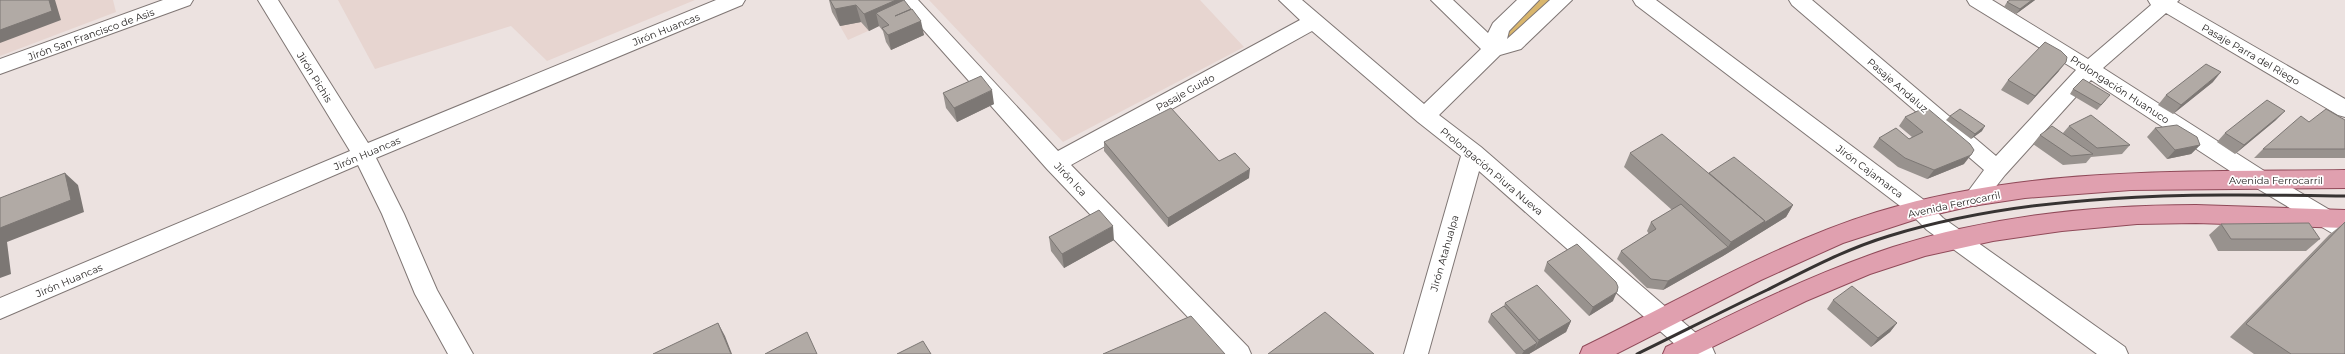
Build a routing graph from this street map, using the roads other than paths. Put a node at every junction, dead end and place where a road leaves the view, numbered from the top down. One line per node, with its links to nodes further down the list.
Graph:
1 (183, 0): 15 (street, Jirón San Francisco de Asis)
2 (268, 0): 20 (street, Jirón Pichis)
3 (735, 0): 20 (street, Jirón Huancas)
4 (907, 0): 21 (street, Jirón Ica)
5 (1289, 0): 13 (street, Prolongación Piura Nueva)
6 (1441, 0): 14 (street)
7 (1528, 0): 14 (street)
8 (1562, 0): 14 (street)
9 (1643, 0): 26 (street, Jirón Cajamarca)
10 (1799, 0): 22 (street, Pasaje Andaluz)
11 (1977, 0): 16 (street, Prolongación Huanuco)
12 (2164, 1): 16 (street); 17 (street, Pasaje Parra del Riego)
13 (1314, 21): 18 (street, Prolongación Piura Nueva); 21 (street, Pasaje Guido)
14 (1493, 49): 18 (street)
15 (0, 67)
16 (2089, 69): 22 (street); 24 (street, Prolongación Huanuco)
17 (2345, 109)
18 (1425, 116): 19 (street, Prolongación Piura Nueva)
19 (1473, 153): 30 (street, Prolongación Piura Nueva); 34 (street, Jirón Atahualpa)
20 (363, 154): 29 (street, Jirón Huancas); 32 (street, Jirón Pichis)
21 (1055, 163): 33 (street, Jirón Ica)
22 (1996, 169): 25 (street)
23 (2345, 179): 24 (main road, Avenida Ferrocarril)
24 (2261, 180): 25 (main road, Avenida Ferrocarril); 27 (street, Prolongación Huanuco)
25 (1975, 197): 26 (main road, Avenida Ferrocarril)
26 (1920, 209): 28 (street, Jirón Cajamarca); 30 (main road, Avenida Ferrocarril)
27 (2339, 222): 28 (main road)
28 (1957, 239): 31 (main road); 36 (street, Jirón Cajamarca)
29 (0, 309)
30 (1663, 319): 31 (street, Prolongación Piura Nueva); 35 (main road, Avenida Ferrocarril)
31 (1690, 351)
32 (461, 354)
33 (1239, 354)
34 (1416, 354)
35 (1592, 354)
36 (2116, 354)

